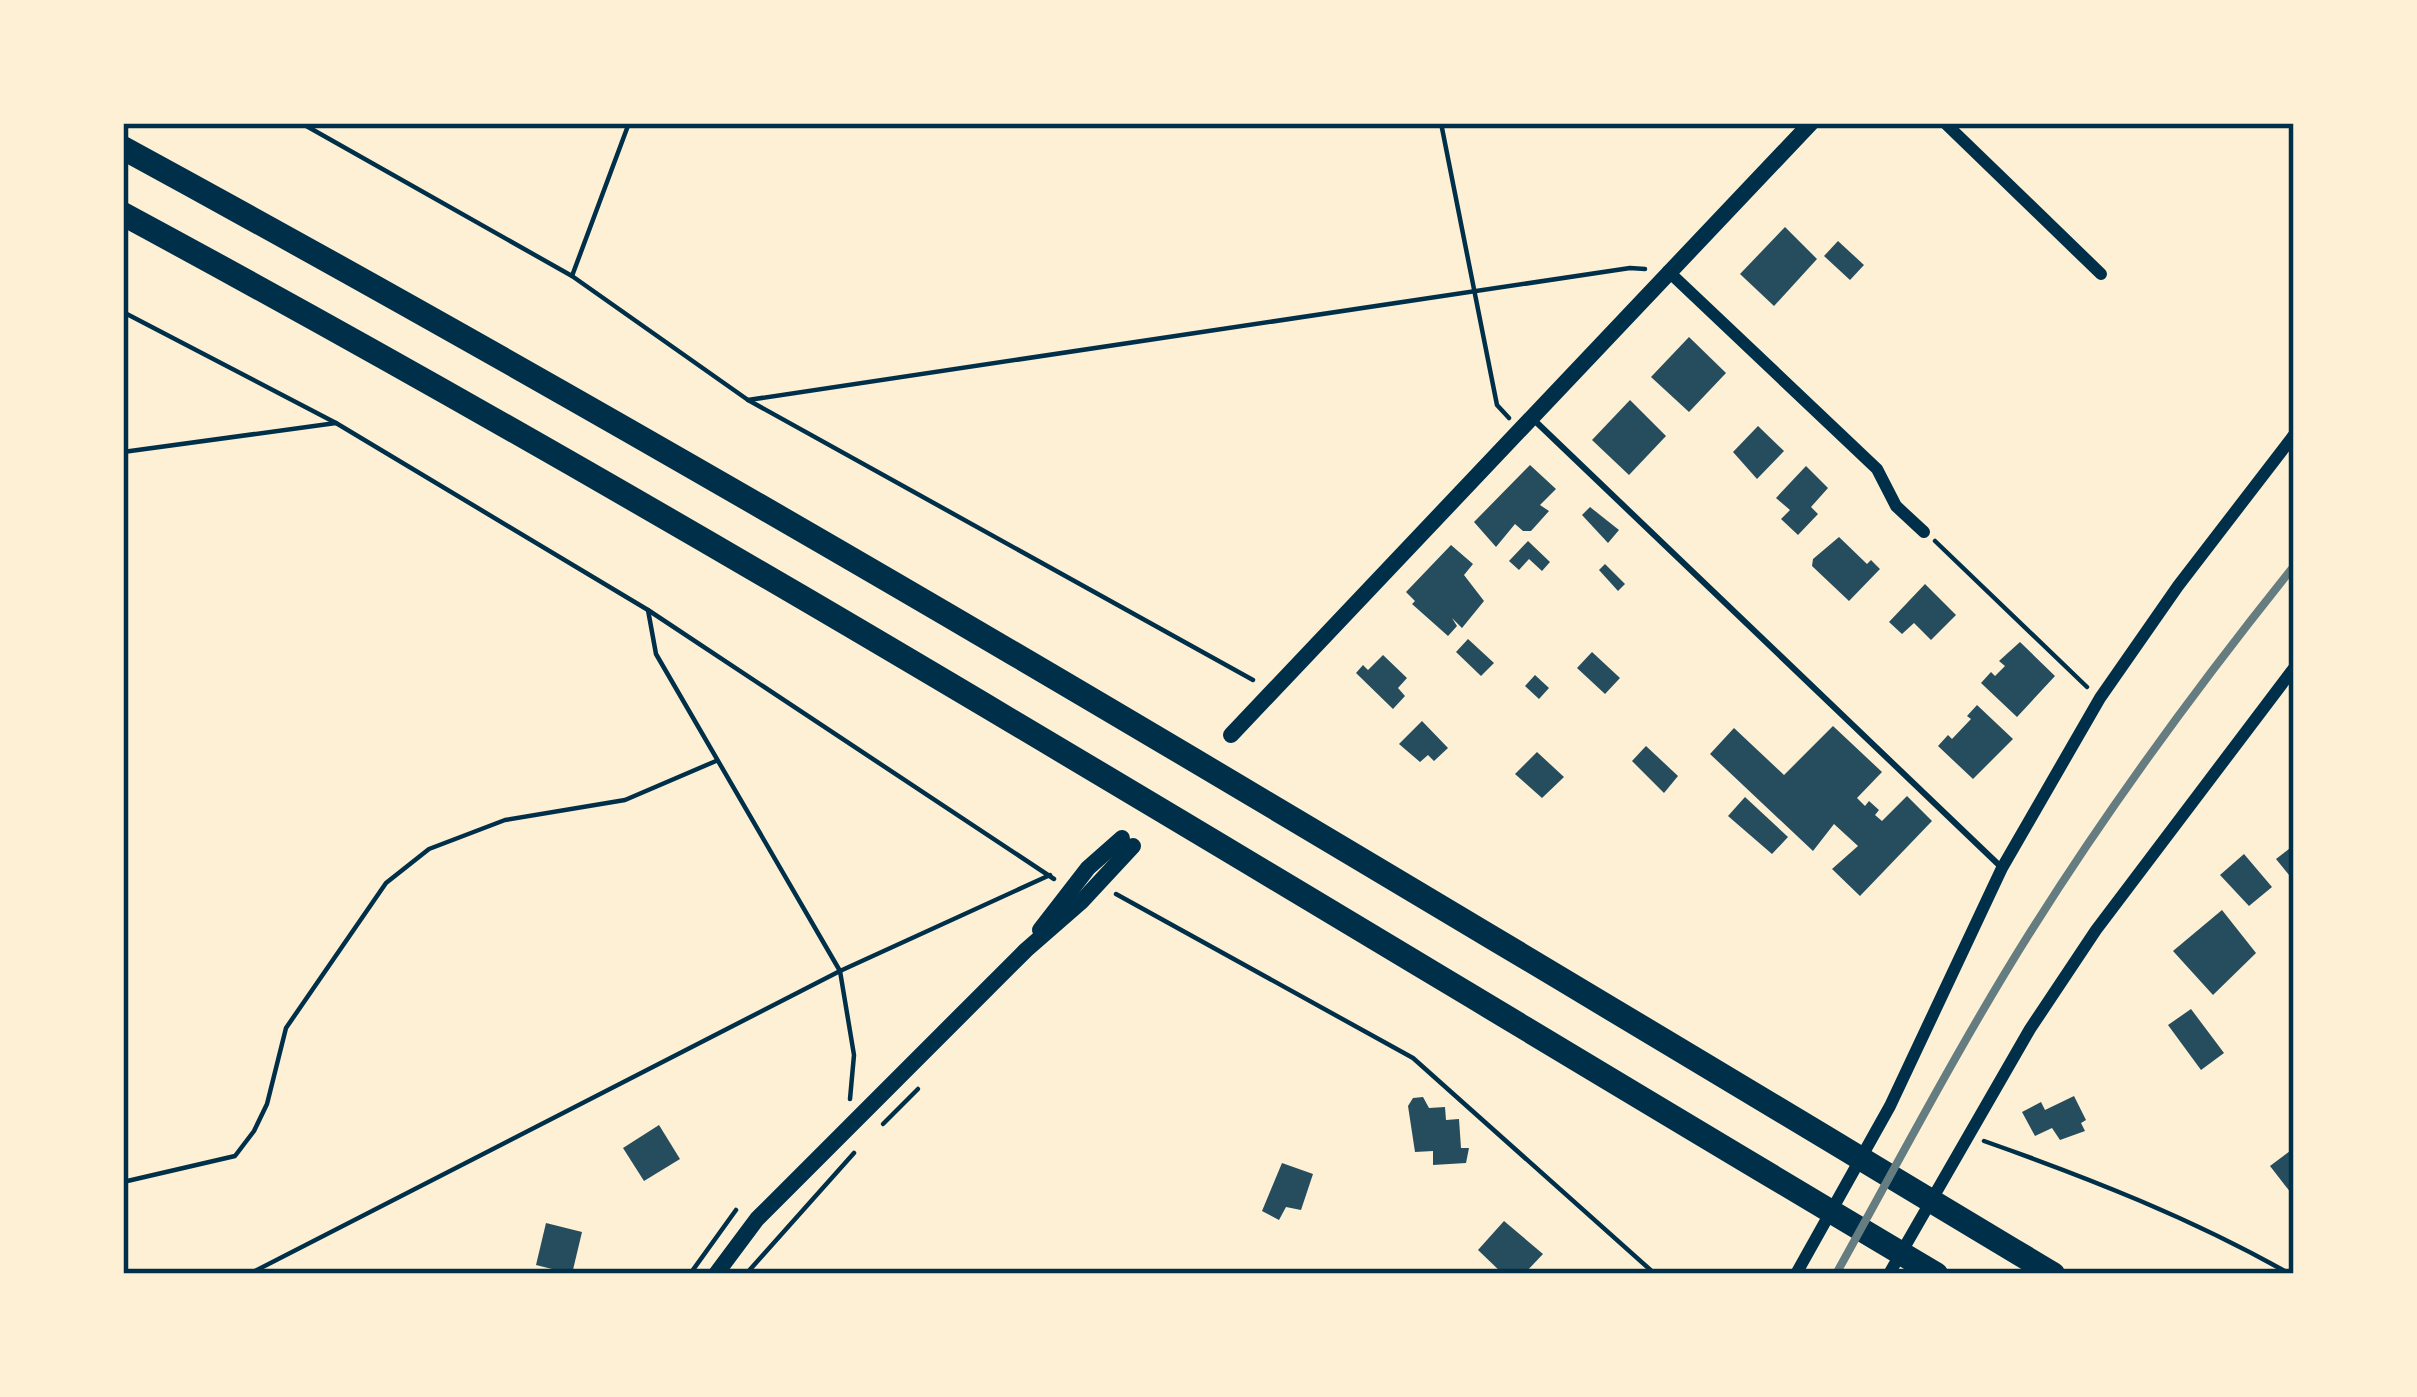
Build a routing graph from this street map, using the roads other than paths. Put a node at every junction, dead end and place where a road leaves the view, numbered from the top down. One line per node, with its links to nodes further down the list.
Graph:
1 (1810, 123): 5 (street)
2 (1945, 123): 6 (street)
3 (123, 148): 18 (highway)
4 (123, 214): 17 (highway)
5 (1668, 272): 7 (street); 9 (street)
6 (2101, 274)
7 (1527, 425): 11 (street); 13 (lane)
8 (2294, 434): 13 (street)
9 (1924, 532)
10 (2294, 668): 16 (street)
11 (1231, 735)
12 (1127, 842): 14 (street)
13 (2002, 868): 15 (street)
14 (716, 1274)
15 (1796, 1274)
16 (1889, 1274)
17 (1936, 1274)
18 (2054, 1274)

